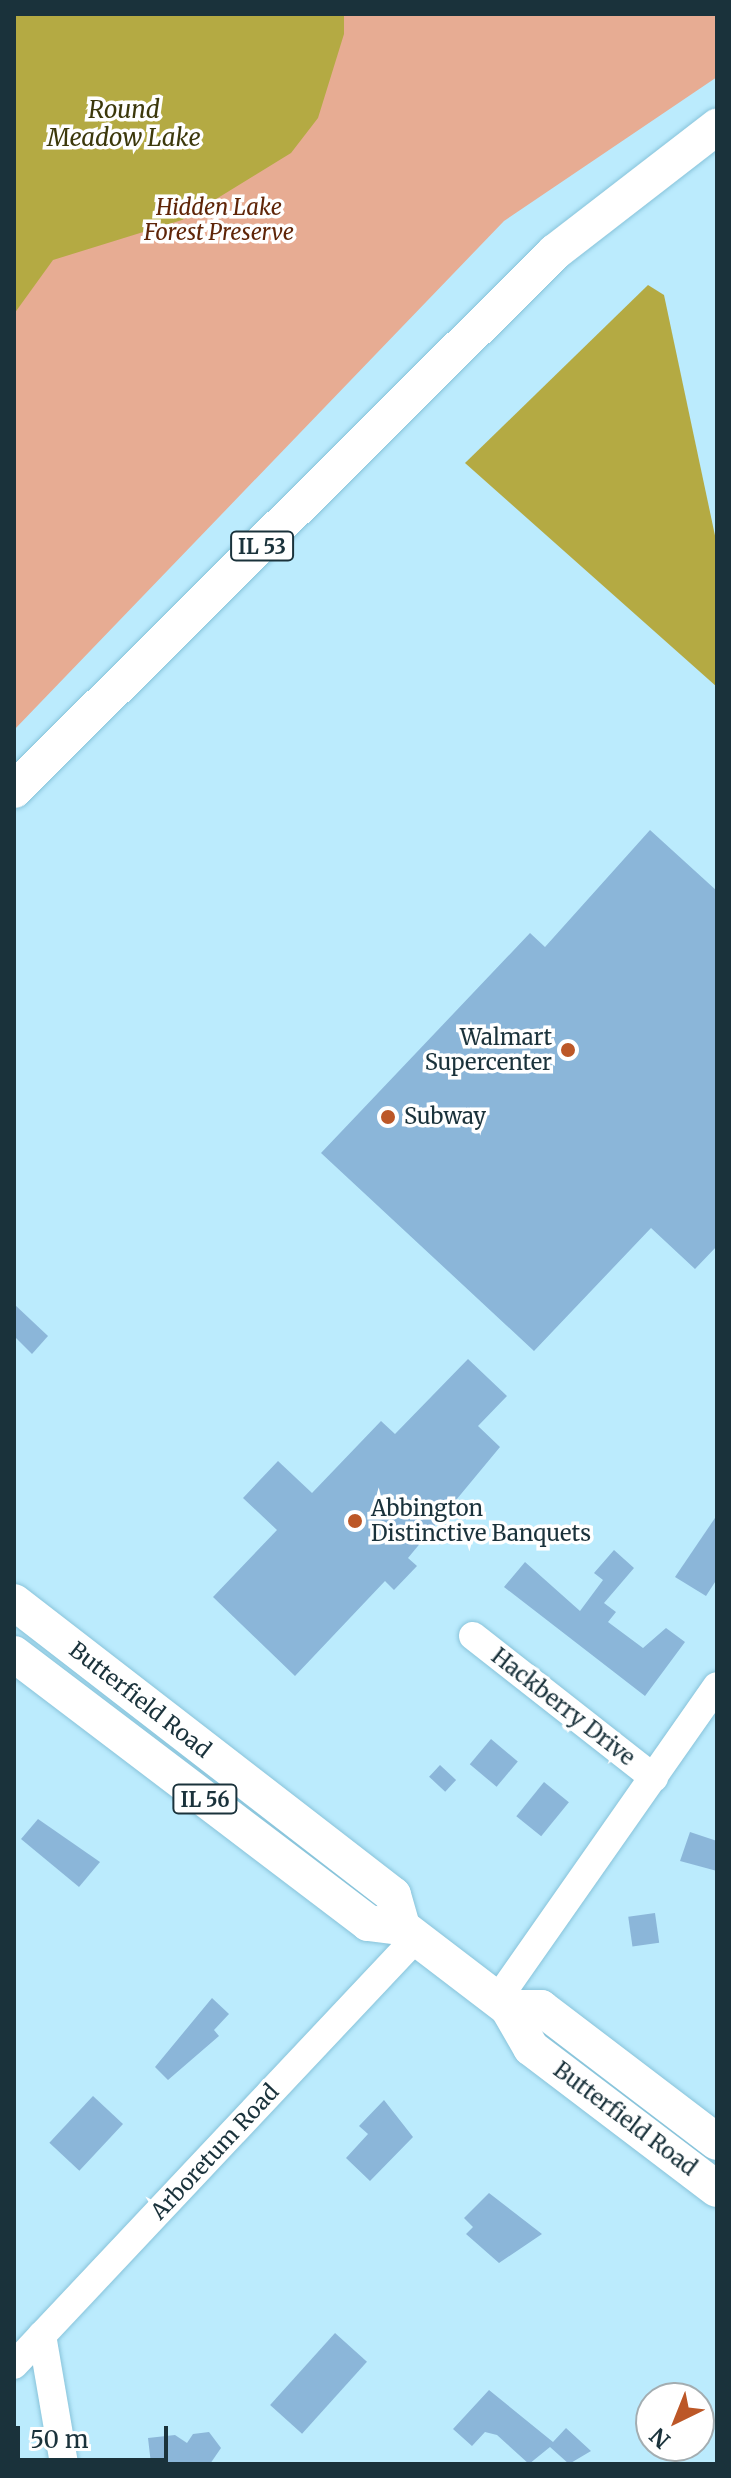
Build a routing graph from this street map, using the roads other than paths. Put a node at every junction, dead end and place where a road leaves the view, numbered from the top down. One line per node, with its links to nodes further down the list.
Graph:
1 (717, 127): 2 (main road, IL 53)
2 (14, 790)
3 (14, 1602): 8 (main road, Butterfield Road / IL 56)
4 (473, 1636): 7 (street, Hackberry Drive)
5 (14, 1654): 8 (main road, Butterfield Road / IL 56)
6 (712, 1704): 7 (street)
7 (654, 1778): 9 (street)
8 (409, 1932): 9 (main road, Butterfield Road / IL 56); 12 (street, Arboretum Road)
9 (503, 2004): 10 (main road, Butterfield Road); 11 (main road, Butterfield Road / IL 56)
10 (717, 2142)
11 (717, 2189)
12 (42, 2335): 13 (street, Arboretum Road); 14 (street)
13 (14, 2365)
14 (64, 2464)

